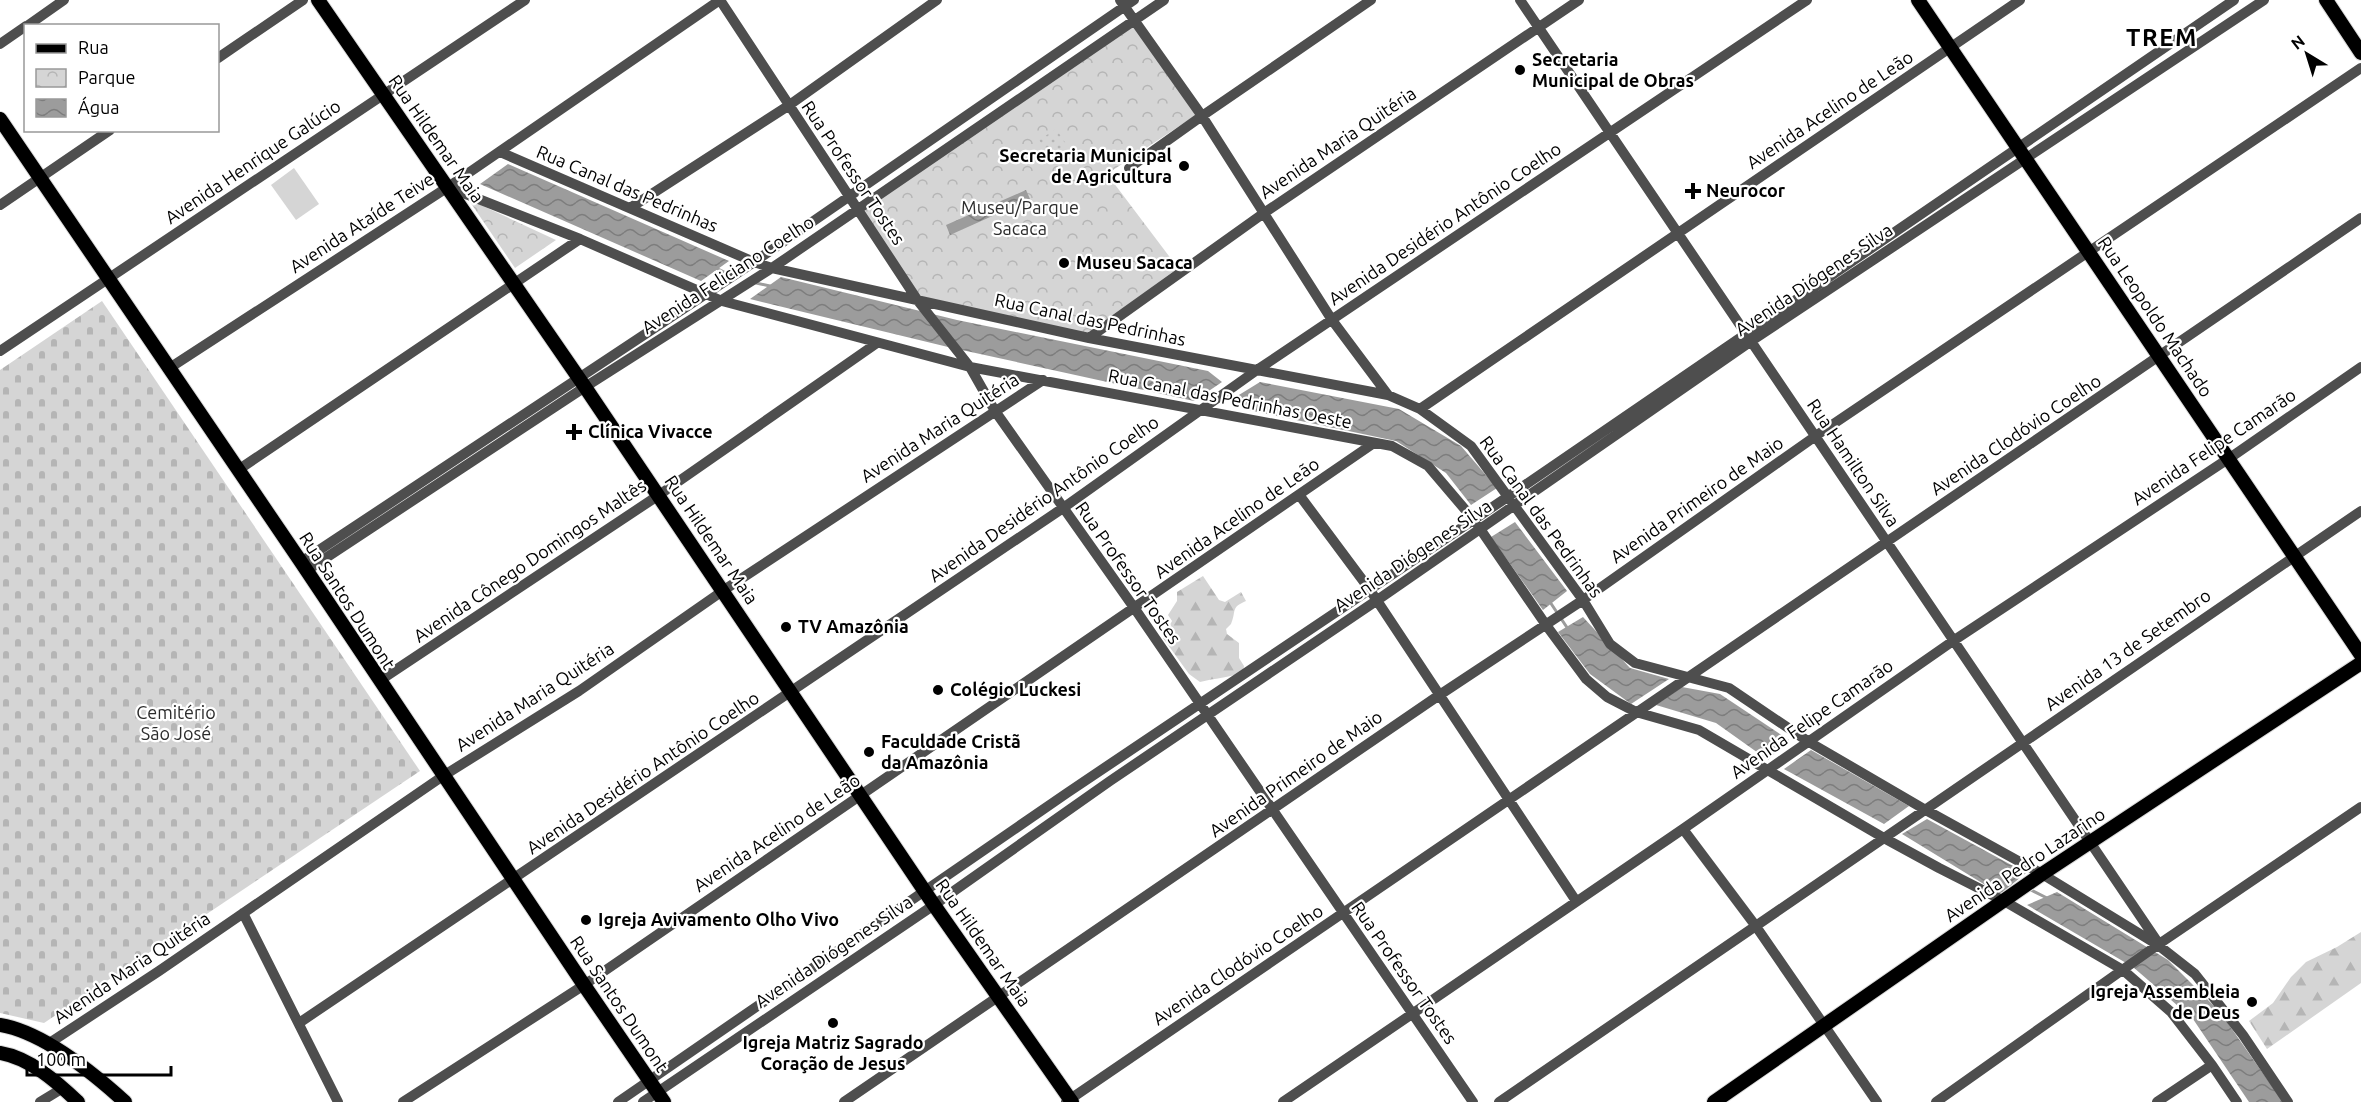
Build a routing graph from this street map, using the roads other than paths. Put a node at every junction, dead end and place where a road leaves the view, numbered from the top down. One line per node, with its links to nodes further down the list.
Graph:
1 (64, 0): 19 (street)
2 (303, 0): 25 (street)
3 (318, 0): 29 (main road, Rua Hildemar Maia)
4 (525, 0): 29 (street, Avenida Henrique Galúcio)
5 (720, 0): 30 (street, Rua Professor Tostes); 36 (street, Avenida Ataíde Teive)
6 (938, 0): 30 (street)
7 (1164, 0): 18 (street, Avenida Feliciano Coelho)
8 (1371, 0): 31 (street)
9 (1520, 0): 21 (street, Rua Hamilton Silva)
10 (1578, 0): 21 (street, Avenida Maria Quitéria)
11 (1807, 0): 34 (street, Avenida Desidério Antônio Coelho)
12 (1918, 0): 23 (main road, Rua Leopoldo Machado)
13 (2020, 0): 23 (street, Avenida Acelino de Leão)
14 (2234, 0): 35 (street, Avenida Diógenes Silva)
15 (2264, 0): 37 (street, Avenida Diógenes Silva)
16 (2326, 0): 24 (main road)
17 (1127, 2): 18 (street); 26 (street, Avenida Feliciano Coelho)
18 (1134, 20): 28 (street, Avenida Feliciano Coelho); 31 (street)
19 (29, 24)
20 (24, 27): 22 (street)
21 (1538, 27): 34 (street, Rua Hamilton Silva); 45 (street, Avenida Maria Quitéria)
22 (0, 44)
23 (1950, 48): 35 (main road, Rua Leopoldo Machado); 47 (street, Avenida Acelino de Leão)
24 (2361, 53)
25 (219, 57)
26 (1049, 60): 28 (street); 41 (street, Avenida Feliciano Coelho)
27 (2361, 68): 49 (street, Avenida Primeiro de Maio)
28 (1058, 72): 44 (street, Avenida Feliciano Coelho)
29 (382, 96): 40 (main road, Rua Hildemar Maia); 52 (street, Avenida Henrique Galúcio)
30 (788, 106): 41 (street, Rua Professor Tostes); 43 (street)
31 (1202, 116): 38 (street); 45 (street)
32 (0, 119): 39 (main road, Rua Santos Dumont)
33 (107, 132): 39 (street)
34 (1610, 133): 47 (street, Rua Hamilton Silva); 57 (street, Avenida Desidério Antônio Coelho)
35 (2018, 146): 37 (main road, Rua Leopoldo Machado); 59 (street, Avenida Diógenes Silva)
36 (500, 152): 40 (street, Avenida Ataíde Teive); 43 (street, Rua Canal das Pedrinhas)
37 (2026, 158): 49 (main road, Rua Leopoldo Machado); 59 (street, Avenida Diógenes Silva)
38 (1129, 168)
39 (40, 178): 42 (street); 52 (main road, Rua Santos Dumont)
40 (448, 187): 48 (street, Rua Canal das Pedrinhas Oeste); 53 (main road, Rua Hildemar Maia); 65 (street, Avenida Ataíde Teive)
41 (848, 195): 44 (street, Rua Professor Tostes); 50 (street, Avenida Feliciano Coelho)
42 (0, 205)
43 (630, 208): 50 (street, Rua Canal das Pedrinhas)
44 (857, 210): 51 (street, Avenida Feliciano Coelho); 56 (street, Rua Professor Tostes)
45 (1264, 213): 57 (street); 58 (street, Avenida Maria Quitéria)
46 (2361, 218): 62 (street, Avenida Clodóvio Coelho)
47 (1677, 234): 59 (street, Rua Hamilton Silva); 71 (street, Avenida Acelino de Leão)
48 (580, 239): 53 (street); 54 (street, Rua Canal das Pedrinhas Oeste)
49 (2090, 253): 62 (main road, Rua Leopoldo Machado); 73 (street, Avenida Primeiro de Maio)
50 (754, 262): 51 (street, Rua Canal das Pedrinhas); 54 (street, Avenida Feliciano Coelho)
51 (767, 271): 55 (street, Avenida Feliciano Coelho); 56 (street, Rua Canal das Pedrinhas)
52 (107, 279): 61 (street, Avenida Henrique Galúcio); 65 (main road, Rua Santos Dumont)
53 (515, 284): 68 (main road, Rua Hildemar Maia); 76 (street)
54 (704, 295): 55 (street, Rua Canal das Pedrinhas Oeste); 68 (street, Avenida Feliciano Coelho)
55 (722, 301): 60 (street, Rua Canal das Pedrinhas Oeste); 68 (street, Avenida Feliciano Coelho)
56 (922, 305): 58 (street, Rua Canal das Pedrinhas); 63 (street, Rua Professor Tostes)
57 (1332, 320): 66 (street, Avenida Desidério Antônio Coelho); 69 (street)
58 (1089, 338): 66 (street, Rua Canal das Pedrinhas)
59 (1748, 338): 73 (street, Rua Hamilton Silva); 79 (street, Avenida Diógenes Silva)
60 (877, 343): 63 (street, Rua Canal das Pedrinhas Oeste); 77 (street, Avenida Cônego Domingos Maltês)
61 (0, 351)
62 (2161, 356): 75 (main road, Rua Leopoldo Machado); 83 (street, Avenida Clodóvio Coelho)
63 (970, 367): 67 (street, Rua Canal das Pedrinhas Oeste); 72 (street, Rua Professor Tostes)
64 (2361, 367): 75 (street, Avenida Felipe Camarão)
65 (168, 369): 76 (main road, Rua Santos Dumont)
66 (1257, 370): 69 (street, Rua Canal das Pedrinhas); 70 (street, Avenida Desidério Antônio Coelho)
67 (1043, 380): 70 (street, Rua Canal das Pedrinhas Oeste); 72 (street, Avenida Maria Quitéria)
68 (582, 382): 77 (main road, Rua Hildemar Maia); 85 (street, Avenida Feliciano Coelho)
69 (1388, 395): 71 (street, Rua Canal das Pedrinhas)
70 (1202, 409): 74 (street, Rua Canal das Pedrinhas Oeste); 80 (street, Avenida Desidério Antônio Coelho)
71 (1420, 409): 79 (street, Rua Canal das Pedrinhas)
72 (996, 411): 80 (street, Rua Professor Tostes); 87 (street, Avenida Maria Quitéria)
73 (1816, 437): 83 (street, Rua Hamilton Silva); 89 (street, Avenida Primeiro de Maio)
74 (1374, 443): 78 (street, Avenida Acelino de Leão); 82 (street, Rua Canal das Pedrinhas Oeste)
75 (2228, 458): 84 (main road, Rua Leopoldo Machado); 92 (street, Avenida Felipe Camarão)
76 (238, 470): 85 (main road, Rua Santos Dumont)
77 (658, 495): 87 (main road, Rua Hildemar Maia); 96 (street, Avenida Cônego Domingos Maltês)
78 (1300, 496): 86 (street); 90 (street, Avenida Acelino de Leão)
79 (1508, 504): 82 (street, Avenida Diógenes Silva); 89 (street, Rua Canal das Pedrinhas)
80 (1063, 508): 90 (street, Rua Professor Tostes); 97 (street, Avenida Desidério Antônio Coelho)
81 (2361, 511): 84 (street, Avenida 13 de Setembro)
82 (1481, 522): 86 (street, Avenida Diógenes Silva); 88 (street, Avenida Diógenes Silva); 91 (street, Rua Canal das Pedrinhas Oeste)
83 (1888, 542): 92 (street, Rua Hamilton Silva); 95 (street, Avenida Clodóvio Coelho)
84 (2293, 556): 93 (main road, Rua Leopoldo Machado); 101 (street, Avenida 13 de Setembro)
85 (303, 566): 96 (main road, Rua Santos Dumont)
86 (1370, 590): 88 (street); 100 (street, Avenida Diógenes Silva)
87 (724, 591): 97 (main road, Rua Hildemar Maia); 104 (street, Avenida Maria Quitéria)
88 (1376, 601): 98 (street); 100 (street, Avenida Diógenes Silva)
89 (1578, 603): 91 (street, Avenida Primeiro de Maio); 95 (street, Rua Canal das Pedrinhas)
90 (1135, 609): 100 (street, Rua Professor Tostes); 106 (street, Avenida Acelino de Leão)
91 (1549, 623): 98 (street, Avenida Primeiro de Maio); 99 (street, Rua Canal das Pedrinhas Oeste)
92 (1953, 640): 101 (street, Rua Hamilton Silva); 102 (street, Avenida Felipe Camarão)
93 (2361, 655)
94 (2361, 663): 114 (main road, Avenida Pedro Lazarino)
95 (1688, 677): 99 (street, Avenida Clodóvio Coelho); 102 (street, Rua Canal das Pedrinhas)
96 (379, 681): 104 (main road, Rua Santos Dumont)
97 (792, 691): 106 (main road, Rua Hildemar Maia); 116 (street, Avenida Desidério Antônio Coelho)
98 (1438, 696): 107 (street); 111 (street, Avenida Primeiro de Maio)
99 (1639, 710): 103 (street, Rua Canal das Pedrinhas Oeste); 107 (street, Avenida Clodóvio Coelho)
100 (1203, 711): 105 (street, Avenida Diógenes Silva); 108 (street, Avenida Diógenes Silva); 111 (street, Rua Professor Tostes)
101 (2022, 743): 110 (street, Avenida 13 de Setembro); 114 (street, Rua Hamilton Silva)
102 (1806, 744): 103 (street, Avenida Felipe Camarão); 110 (street, Rua Canal das Pedrinhas)
103 (1771, 767): 112 (street, Avenida Felipe Camarão); 113 (street, Rua Canal das Pedrinhas Oeste)
104 (443, 776): 116 (main road, Rua Santos Dumont); 121 (street, Avenida Maria Quitéria)
105 (1067, 793): 108 (street); 117 (street, Avenida Diógenes Silva)
106 (861, 795): 117 (main road, Rua Hildemar Maia); 127 (street, Avenida Acelino de Leão)
107 (1508, 800): 118 (street); 122 (street, Avenida Clodóvio Coelho)
108 (1076, 806): 120 (street, Avenida Diógenes Silva)
109 (2361, 807): 124 (street)
110 (1924, 809): 113 (street, Avenida 13 de Setembro); 115 (street, Rua Canal das Pedrinhas)
111 (1272, 811): 122 (street, Rua Professor Tostes); 129 (street, Avenida Primeiro de Maio)
112 (1683, 829): 118 (street, Avenida Felipe Camarão); 123 (street)
113 (1889, 835): 119 (street); 123 (street)
114 (2089, 843): 115 (main road, Avenida Pedro Lazarino); 124 (street, Rua Hamilton Silva)
115 (2042, 874): 119 (main road, Avenida Pedro Lazarino); 124 (street, Rua Canal das Pedrinhas)
116 (513, 880): 127 (main road, Rua Santos Dumont); 131 (street, Avenida Desidério Antônio Coelho)
117 (925, 891): 120 (main road, Rua Hildemar Maia); 126 (street, Avenida Diógenes Silva)
118 (1576, 901): 130 (street, Avenida Felipe Camarão)
119 (2004, 901): 125 (street); 133 (main road, Avenida Pedro Lazarino)
120 (934, 905): 128 (street, Avenida Diógenes Silva); 129 (main road, Rua Hildemar Maia)
121 (243, 913): 131 (street); 134 (street, Avenida Maria Quitéria)
122 (1343, 914): 130 (street, Rua Professor Tostes); 140 (street, Avenida Clodóvio Coelho)
123 (1755, 925): 133 (street); 151 (street)
124 (2157, 946): 125 (street); 157 (street, Rua Canal das Pedrinhas)
125 (2124, 969): 137 (street); 154 (street)
126 (794, 983): 128 (street); 139 (street, Avenida Diógenes Silva)
127 (584, 986): 139 (main road, Rua Santos Dumont); 145 (street, Avenida Acelino de Leão)
128 (800, 994): 139 (street, Avenida Diógenes Silva)
129 (999, 997): 140 (main road, Rua Hildemar Maia); 148 (street, Avenida Primeiro de Maio)
130 (1413, 1013): 149 (street, Avenida Felipe Camarão); 150 (street, Rua Professor Tostes)
131 (299, 1023): 144 (street)
132 (0, 1025): 134 (main road)
133 (1823, 1025): 152 (main road, Avenida Pedro Lazarino); 153 (street)
134 (48, 1044): 136 (main road); 143 (main road)
135 (0, 1053): 136 (main road)
136 (27, 1062): 138 (main road)
137 (2212, 1065): 155 (street); 156 (street)
138 (63, 1088): 141 (street); 142 (main road)
139 (657, 1092): 146 (street, Avenida Diógenes Silva); 147 (street, Avenida Diógenes Silva)
140 (1069, 1101)
141 (40, 1102)
142 (78, 1102)
143 (125, 1102)
144 (338, 1102)
145 (403, 1102)
146 (618, 1102)
147 (643, 1102)
148 (844, 1102)
149 (1283, 1102)
150 (1473, 1102)
151 (1499, 1102)
152 (1714, 1102)
153 (1877, 1102)
154 (1936, 1102)
155 (2157, 1102)
156 (2237, 1102)
157 (2288, 1102)

